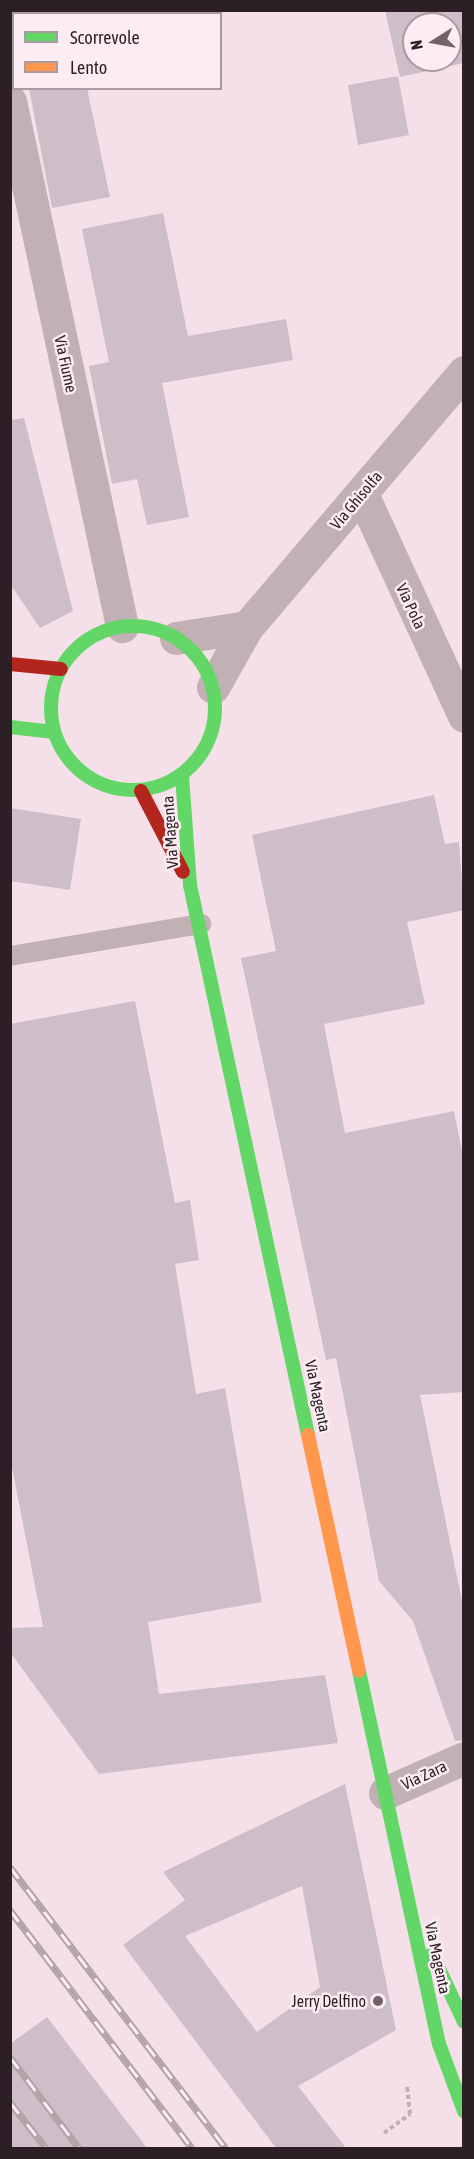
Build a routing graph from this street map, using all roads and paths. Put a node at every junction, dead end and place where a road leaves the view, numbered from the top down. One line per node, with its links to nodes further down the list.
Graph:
1 (10, 101): 4 (street, Via Fiume)
2 (464, 372): 3 (street, Via Ghisolfa)
3 (362, 494): 5 (street, Via Ghisolfa); 10 (street, Via Pola)
4 (122, 626): 6 (street); 8 (street)
5 (247, 627): 6 (street); 9 (street, Via Ghisolfa)
6 (176, 638): 9 (street)
7 (10, 664): 8 (street)
8 (61, 669): 12 (street)
9 (213, 687): 13 (street)
10 (464, 716)
11 (10, 727): 12 (street)
12 (54, 732): 14 (street)
13 (182, 776): 14 (street); 15 (street, Via Magenta)
14 (141, 791): 15 (street, Via Magenta)
15 (190, 885): 16 (street, Via Magenta)
16 (201, 924): 17 (lane); 19 (street, Via Magenta)
17 (10, 956)
18 (464, 1758): 19 (street, Via Zara)
19 (385, 1794): 20 (street, Via Magenta)
20 (412, 1915): 21 (street, Via Magenta); 23 (street, Via Magenta)
21 (464, 2022)
22 (405, 2073): 24 (path)
23 (464, 2110)
24 (384, 2133)

